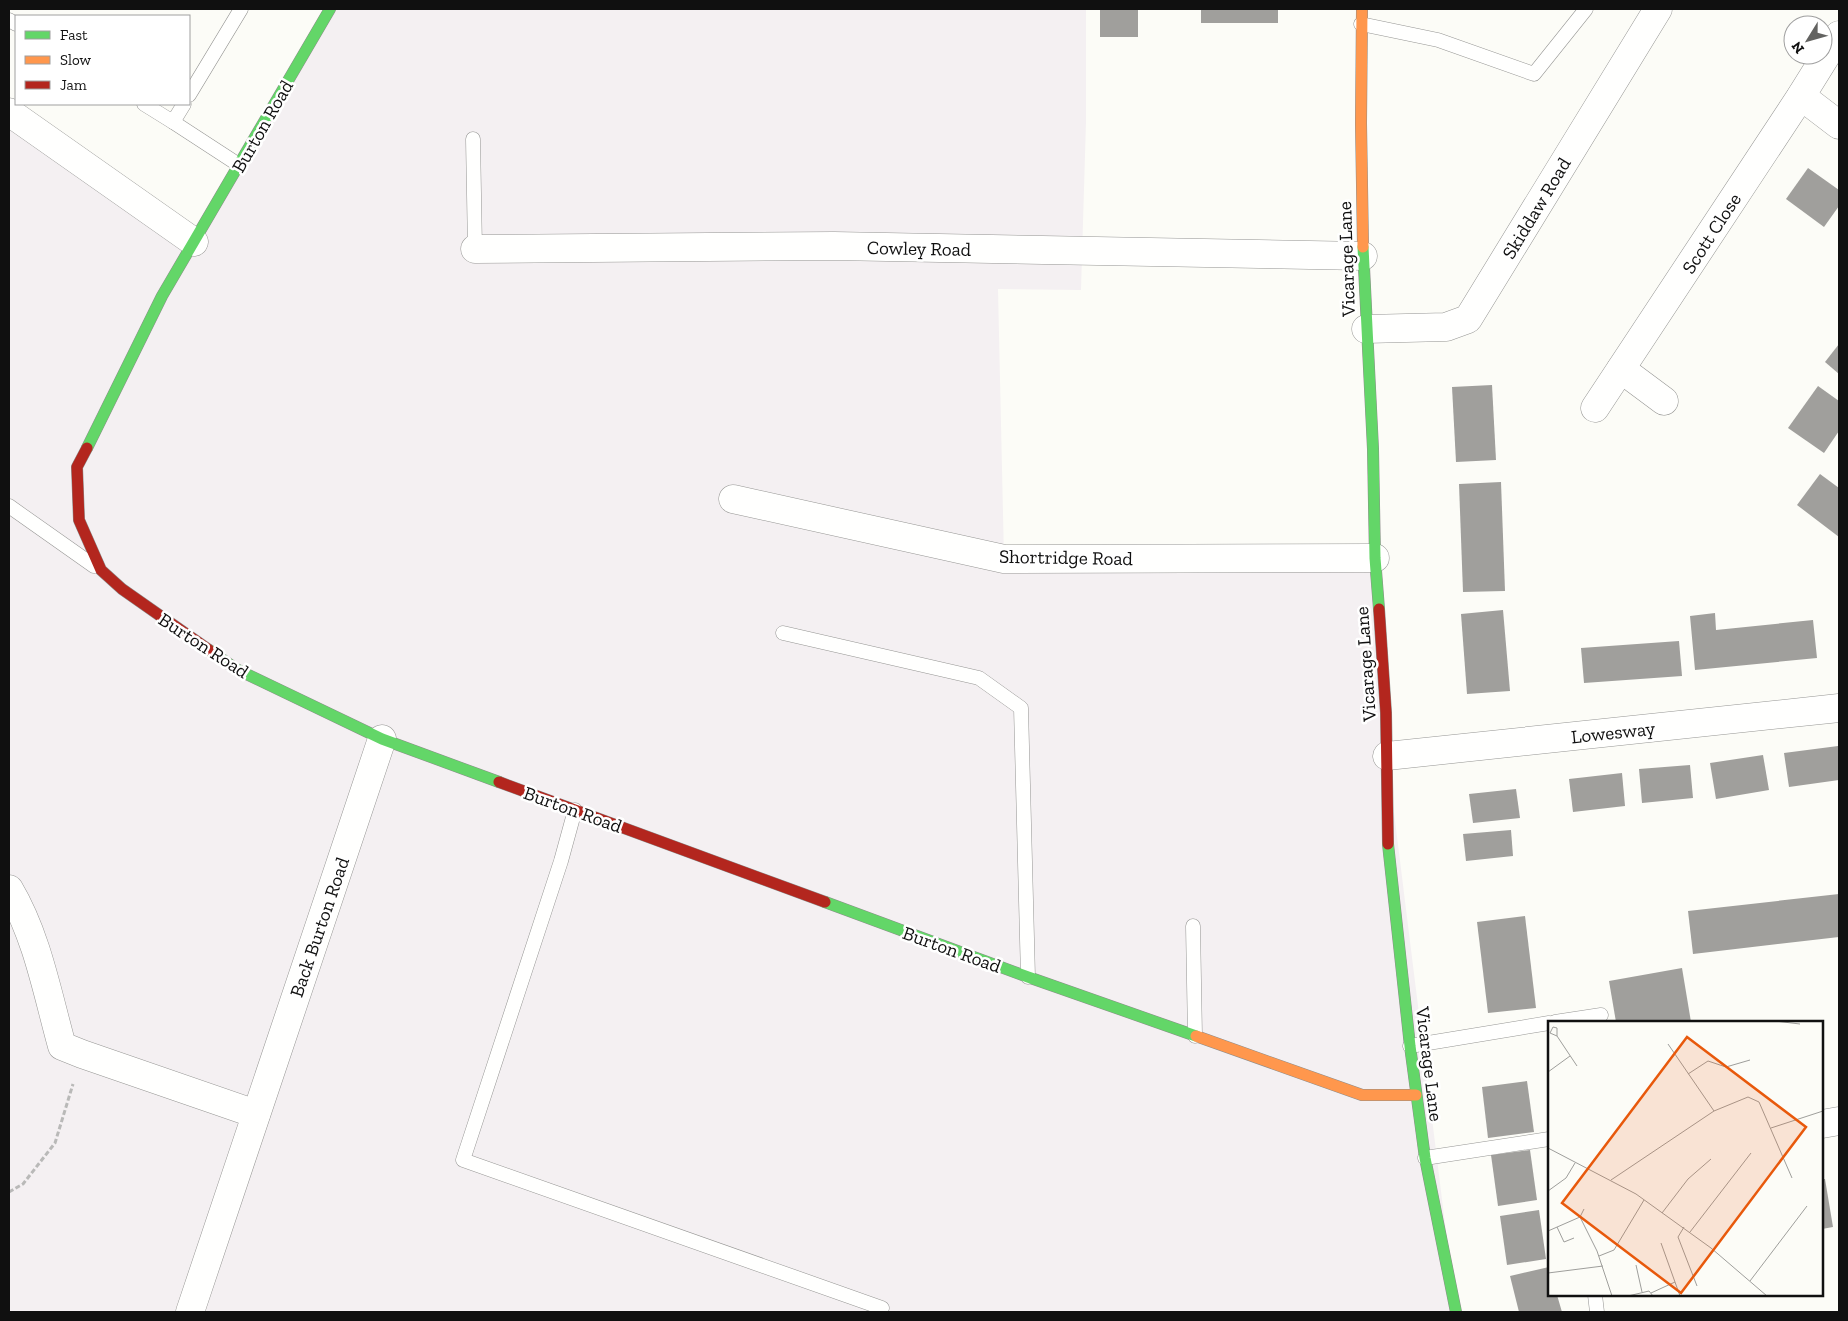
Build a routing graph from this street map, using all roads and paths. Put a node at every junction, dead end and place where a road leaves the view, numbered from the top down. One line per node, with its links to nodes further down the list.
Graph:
1 (241, 9): 8 (lane)
2 (330, 9): 16 (street, Burton Road)
3 (1362, 9): 6 (street, Vicarage Lane)
4 (1586, 9): 6 (lane)
5 (1658, 9): 20 (street, Skiddaw Road)
6 (1361, 24): 19 (street, Vicarage Lane)
7 (1839, 35): 9 (street, Scott Close)
8 (190, 93)
9 (1800, 96): 14 (street); 21 (street, Scott Close)
10 (146, 105): 13 (lane)
11 (183, 105): 13 (lane)
12 (9, 112): 17 (street)
13 (173, 122): 16 (lane)
14 (1839, 125)
15 (473, 140): 18 (lane)
16 (239, 164): 17 (street, Burton Road)
17 (194, 242): 27 (street, Burton Road)
18 (475, 249): 19 (street, Cowley Road)
19 (1363, 256): 20 (street, Vicarage Lane)
20 (1366, 329): 26 (street, Vicarage Lane)
21 (1621, 369): 22 (street); 23 (street, Scott Close)
22 (1664, 401)
23 (1595, 408)
24 (733, 499): 26 (street, Shortridge Road)
25 (9, 506): 27 (lane)
26 (1375, 558): 31 (street, Vicarage Lane)
27 (101, 570): 30 (street, Burton Road)
28 (783, 633): 35 (lane)
29 (1839, 708): 31 (street, Lowesway)
30 (382, 739): 32 (street, Burton Road); 43 (street, Back Burton Road)
31 (1387, 756): 40 (street, Vicarage Lane)
32 (575, 810): 35 (street, Burton Road); 50 (lane)
33 (9, 889): 41 (street)
34 (1193, 926): 39 (lane)
35 (1028, 977): 39 (street, Burton Road)
36 (1601, 1015): 37 (lane)
37 (1562, 1021)
38 (1548, 1023): 40 (lane)
39 (1195, 1036): 42 (street, Burton Road)
40 (1410, 1046): 42 (street, Vicarage Lane)
41 (82, 1054): 43 (street); 48 (path)
42 (1416, 1095): 47 (street, Vicarage Lane)
43 (256, 1114): 51 (street, Back Burton Road)
44 (1839, 1121): 45 (street)
45 (1823, 1124)
46 (1548, 1139): 47 (lane)
47 (1425, 1158): 52 (street, Vicarage Lane)
48 (9, 1192)
49 (1594, 1296): 53 (lane)
50 (882, 1308)
51 (190, 1312)
52 (1456, 1312)
53 (1597, 1312)

